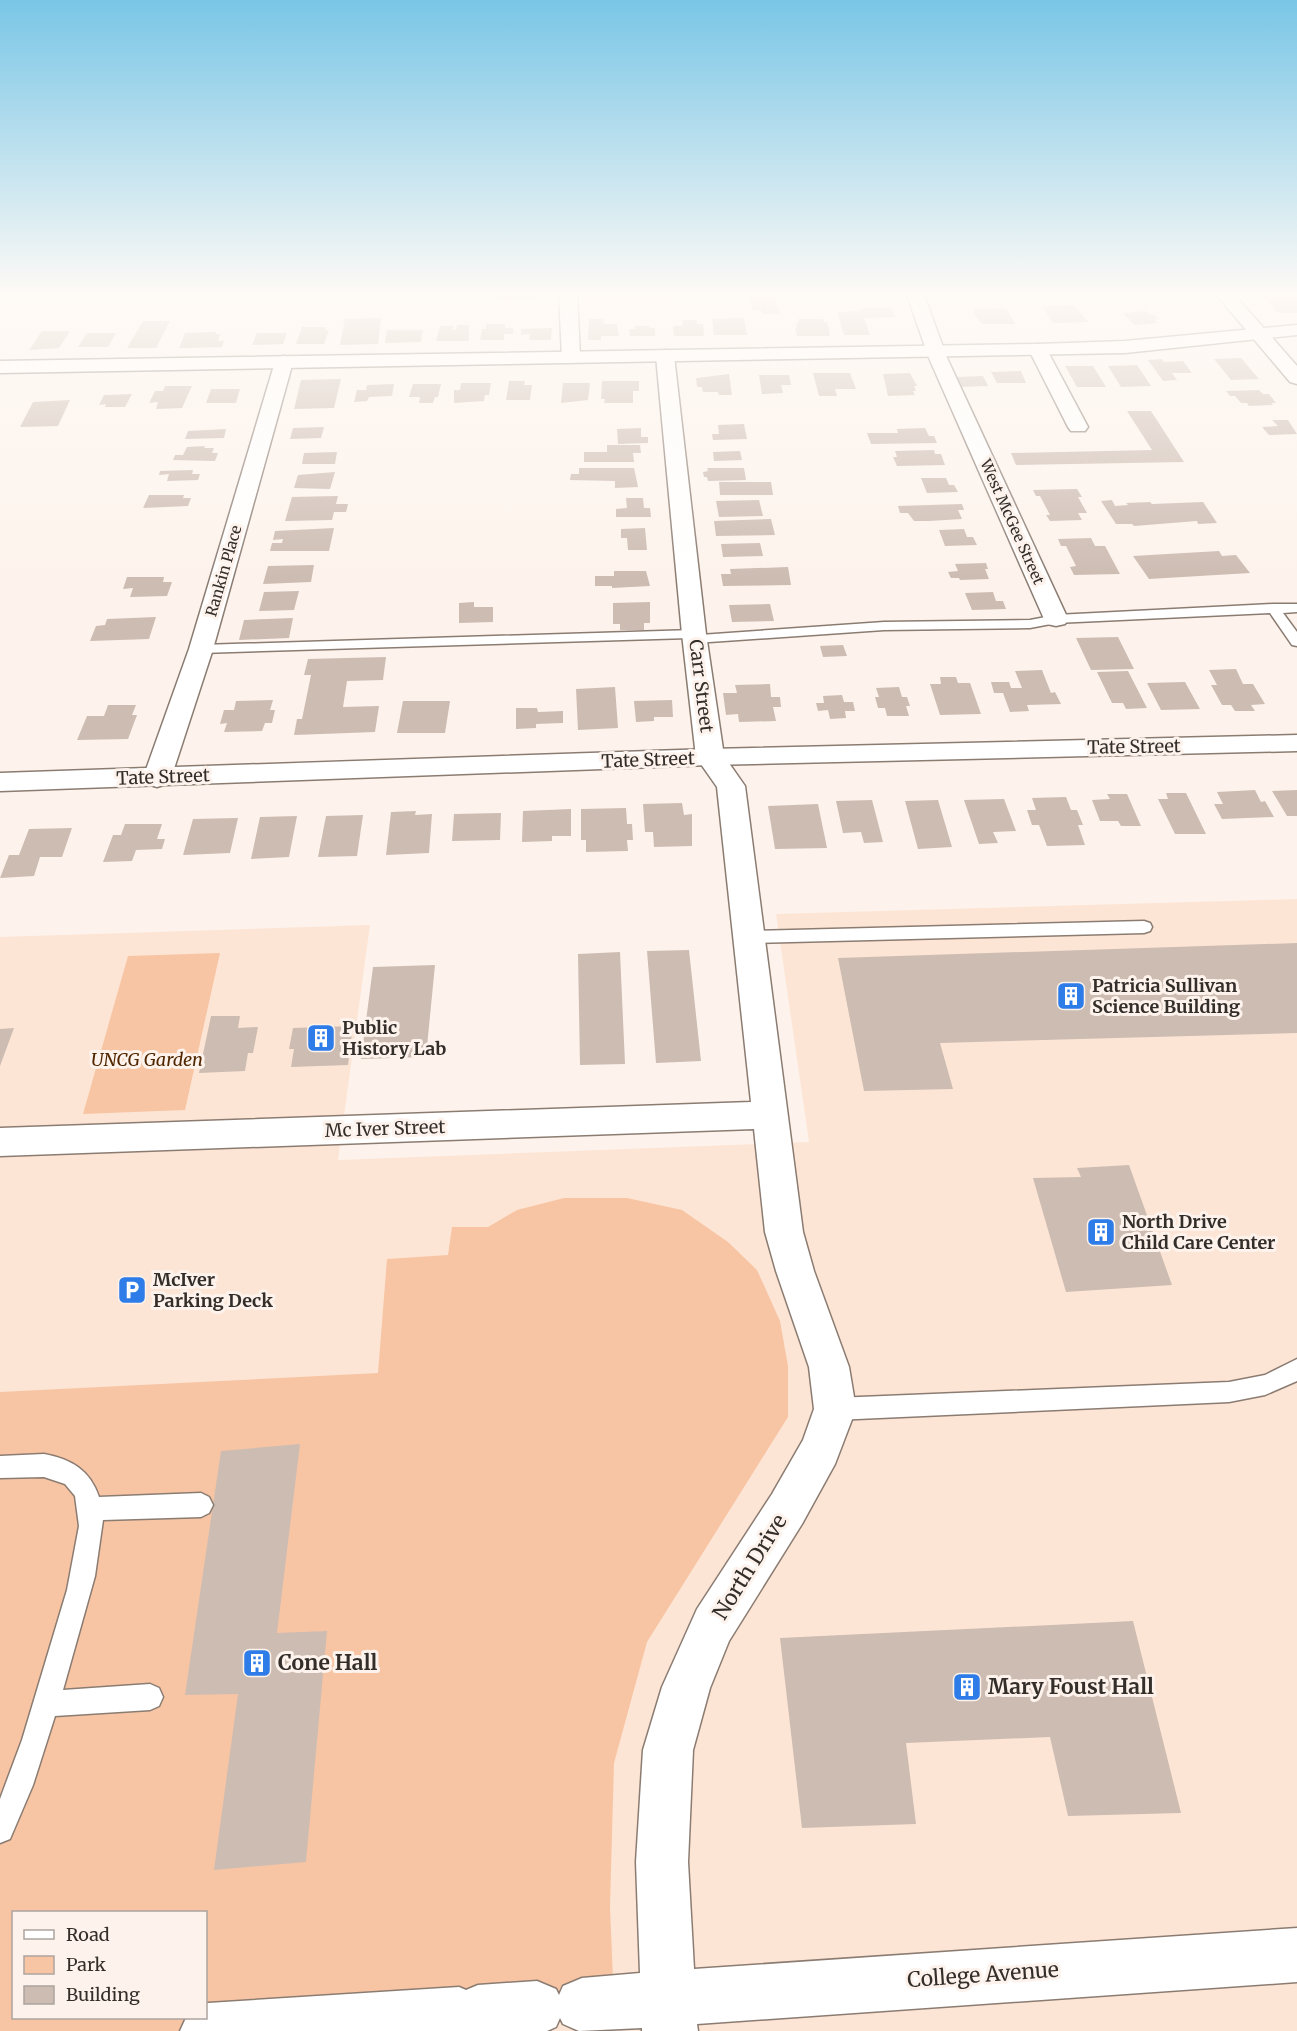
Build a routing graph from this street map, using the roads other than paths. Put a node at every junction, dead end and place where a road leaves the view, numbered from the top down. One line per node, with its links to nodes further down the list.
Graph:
1 (277, 387): 11 (street, Rankin Place)
2 (668, 387): 9 (street, Carr Street)
3 (952, 387): 8 (street, West McGee Street)
4 (1057, 387): 5 (street)
5 (1078, 427)
6 (1274, 608): 7 (lane); 8 (lane); 10 (lane)
7 (1297, 608)
8 (1056, 618): 9 (lane)
9 (694, 637): 11 (lane); 13 (street, Carr Street)
10 (1297, 642)
11 (201, 649): 14 (street, Rankin Place)
12 (1297, 743): 13 (street, Tate Street)
13 (710, 758): 14 (street, Tate Street); 17 (street, Carr Street)
14 (158, 778): 15 (street, Tate Street)
15 (0, 782)
16 (1144, 927): 17 (lane)
17 (749, 937): 18 (street, Carr Street)
18 (770, 1115): 19 (street, Mc Iver Street); 21 (street, North Drive)
19 (0, 1142)
20 (1297, 1369): 21 (lane)
21 (835, 1409): 29 (street, North Drive)
22 (0, 1467): 24 (lane)
23 (201, 1505): 24 (lane)
24 (90, 1509): 26 (lane)
25 (150, 1697): 26 (lane)
26 (45, 1704): 27 (lane)
27 (0, 1829)
28 (1297, 1955): 29 (street, College Avenue)
29 (669, 2015): 30 (street, College Avenue)
30 (208, 2031)

